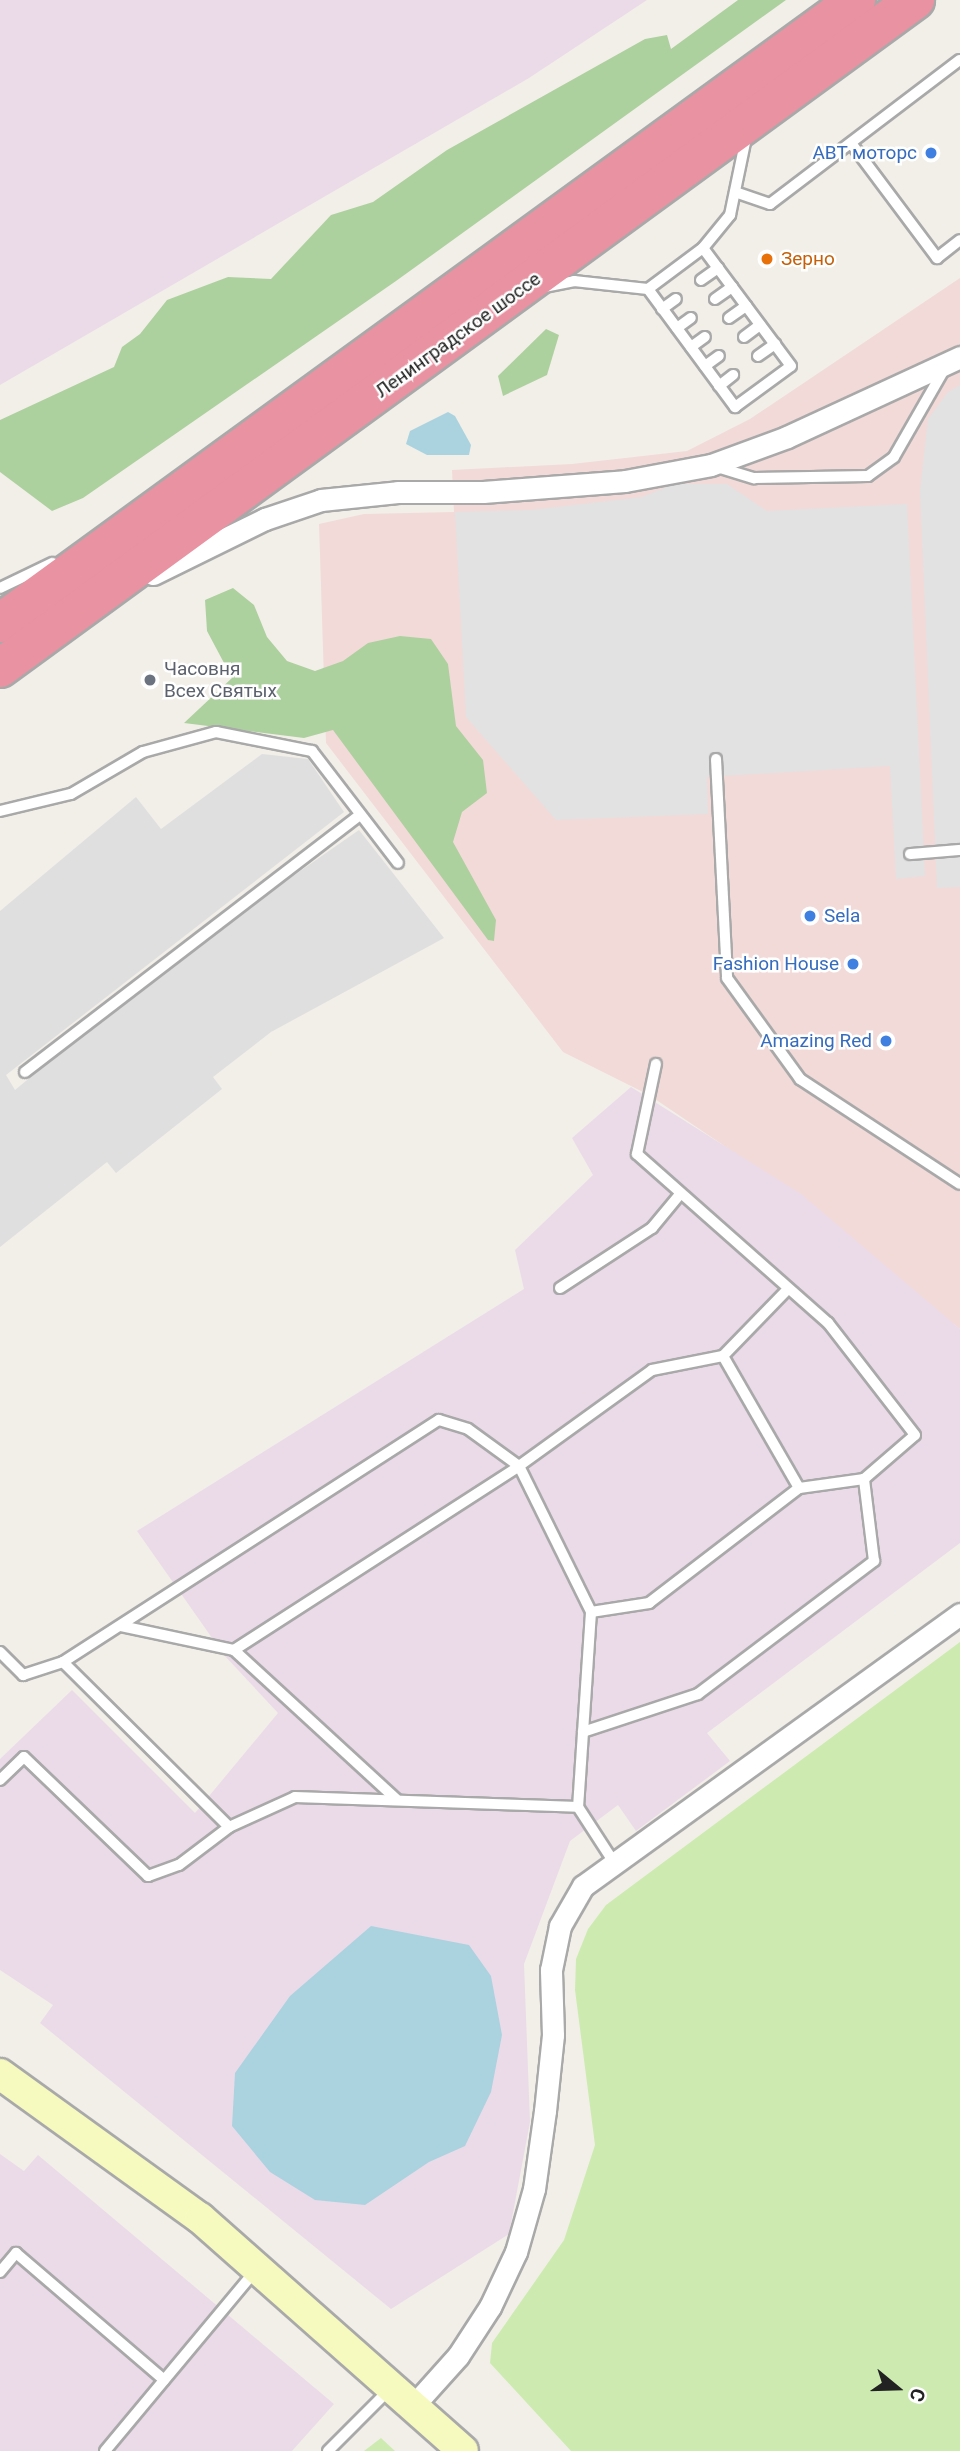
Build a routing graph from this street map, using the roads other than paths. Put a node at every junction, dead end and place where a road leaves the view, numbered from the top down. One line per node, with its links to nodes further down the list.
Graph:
1 (856, 0): 33 (highway, Ленинградское шоссе)
2 (915, 0): 4 (highway, Ленинградское шоссе)
3 (960, 60): 5 (lane)
4 (761, 113): 6 (lane); 13 (highway, Ленинградское шоссе)
5 (850, 143): 6 (lane); 7 (lane)
6 (734, 192): 8 (lane)
7 (960, 240)
8 (703, 248): 9 (lane); 12 (lane)
9 (718, 268): 10 (lane); 11 (lane)
10 (701, 280)
11 (732, 287): 15 (lane); 16 (lane)
12 (648, 289): 13 (lane); 17 (lane)
13 (508, 299): 37 (highway, Ленинградское шоссе)
14 (676, 299): 17 (lane)
15 (715, 299)
16 (746, 306): 19 (lane); 20 (lane)
17 (662, 309): 21 (lane)
18 (691, 318): 21 (lane)
19 (729, 318)
20 (760, 325): 23 (lane); 24 (lane)
21 (677, 328): 25 (lane)
22 (705, 337): 25 (lane)
23 (744, 337)
24 (775, 344): 27 (lane); 31 (lane)
25 (691, 347): 29 (lane)
26 (719, 356): 29 (lane)
27 (758, 356)
28 (953, 360): 32 (street); 32 (lane)
29 (705, 366): 31 (lane)
30 (733, 375): 31 (lane)
31 (719, 386)
32 (711, 465): 37 (street)
33 (206, 475): 34 (lane); 38 (highway, Ленинградское шоссе)
34 (80, 548)
35 (68, 555): 36 (lane)
36 (0, 588)
37 (79, 610): 39 (highway, Ленинградское шоссе)
38 (0, 623)
39 (0, 668)
40 (716, 759): 48 (lane)
41 (0, 811): 42 (lane)
42 (360, 815): 45 (lane); 47 (lane)
43 (960, 850): 44 (lane)
44 (910, 854)
45 (398, 863)
46 (656, 1064): 49 (lane)
47 (25, 1072)
48 (960, 1184)
49 (681, 1193): 50 (lane); 51 (lane)
50 (560, 1288)
51 (789, 1289): 52 (lane); 54 (lane)
52 (723, 1356): 53 (lane); 55 (lane)
53 (519, 1466): 56 (lane); 58 (lane); 59 (lane)
54 (864, 1479): 55 (lane); 62 (lane)
55 (799, 1488): 56 (lane)
56 (590, 1612): 62 (lane)
57 (960, 1614): 67 (street)
58 (121, 1626): 59 (lane); 61 (lane)
59 (234, 1650): 64 (lane)
60 (0, 1652): 61 (lane)
61 (63, 1662): 66 (lane)
62 (583, 1732): 65 (lane)
63 (0, 1780): 66 (lane)
64 (396, 1799): 65 (lane); 66 (lane)
65 (578, 1807): 67 (lane)
66 (229, 1827)
67 (615, 1865): 72 (street)
68 (0, 2074): 69 (main road)
69 (259, 2267): 71 (lane); 72 (main road)
70 (0, 2272): 71 (lane)
71 (164, 2381): 73 (lane)
72 (404, 2395): 74 (lane); 75 (main road)
73 (105, 2451)
74 (328, 2451)
75 (463, 2451)

